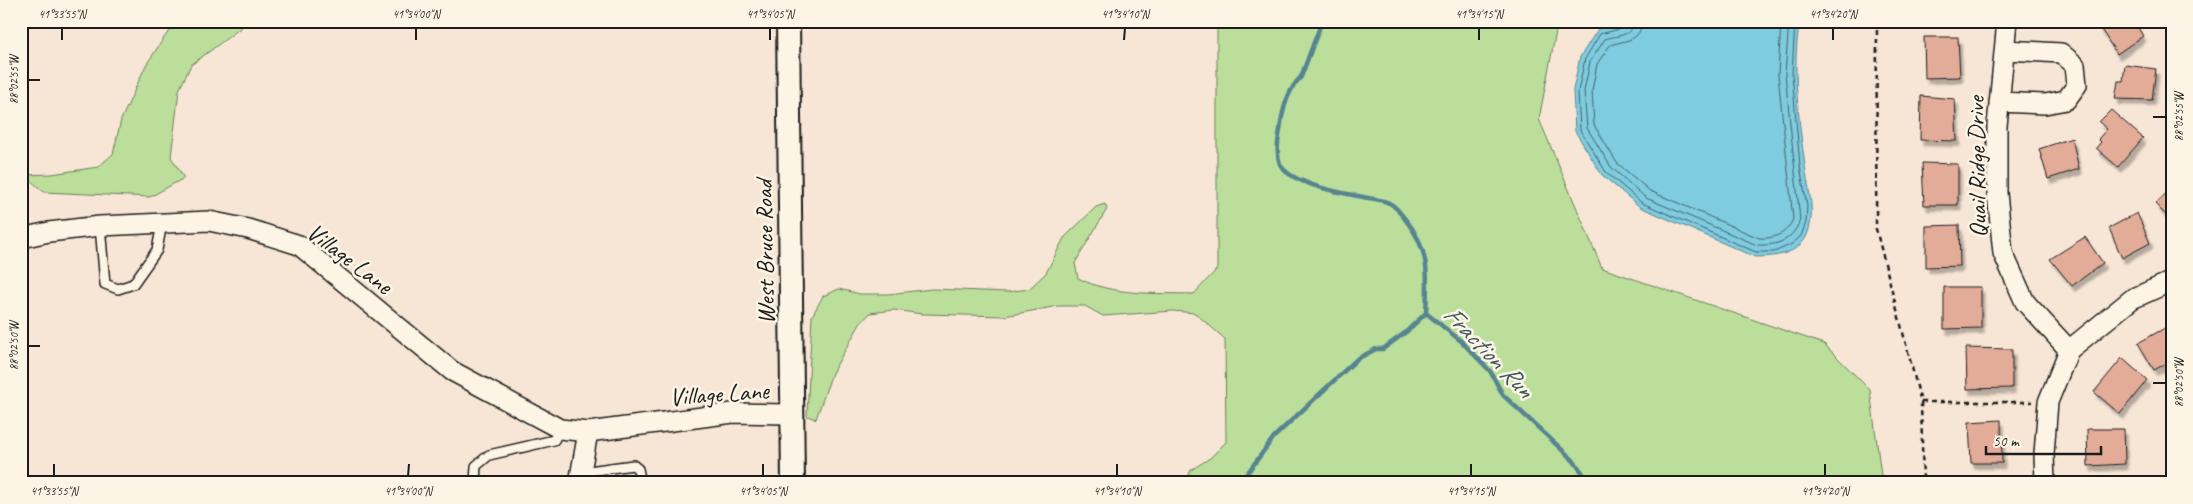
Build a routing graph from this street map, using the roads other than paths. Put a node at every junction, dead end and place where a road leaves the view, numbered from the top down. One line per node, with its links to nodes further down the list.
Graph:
1 (788, 21): 10 (street, West Bruce Road)
2 (2007, 21): 3 (street, Quail Ridge Drive)
3 (2004, 50): 4 (street, Quail Ridge Drive); 4 (street)
4 (1998, 102): 9 (street, Quail Ridge Drive)
5 (162, 223): 6 (street, Village Lane); 6 (lane); 11 (street, Village Lane)
6 (100, 226): 7 (street, Village Lane)
7 (21, 238)
8 (2172, 281): 9 (street)
9 (2070, 350): 17 (street)
10 (793, 414): 12 (street, Village Lane); 16 (street, West Bruce Road)
11 (560, 429): 12 (street, Village Lane); 14 (lane)
12 (588, 432): 13 (street)
13 (580, 478): 15 (lane)
14 (474, 483)
15 (641, 483)
16 (793, 483)
17 (2044, 483)

